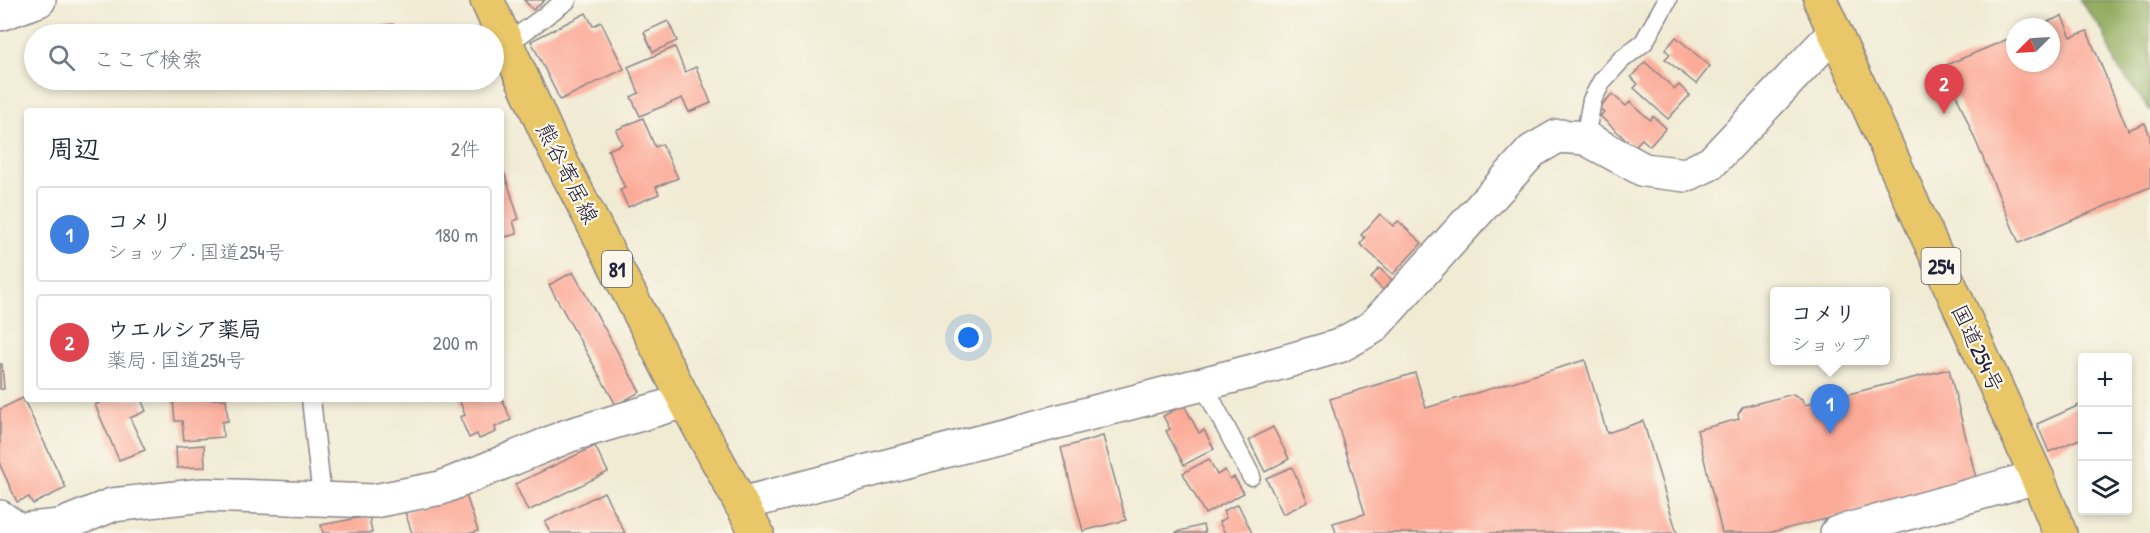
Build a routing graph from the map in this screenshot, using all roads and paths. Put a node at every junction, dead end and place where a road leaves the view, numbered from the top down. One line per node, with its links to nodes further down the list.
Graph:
1 (39, 0): 6 (street)
2 (487, 0): 7 (main road, 熊谷寄居線 / 81)
3 (567, 0): 10 (lane)
4 (1666, 0): 11 (lane)
5 (1820, 0): 8 (main road, 国道254号 / 254)
6 (0, 14)
7 (498, 24)
8 (1834, 33): 11 (street); 16 (main road, 国道254号 / 254)
9 (504, 37): 10 (main road, 熊谷寄居線 / 81)
10 (507, 44): 13 (main road, 熊谷寄居線 / 81)
11 (1585, 138): 12 (street)
12 (1203, 384): 15 (lane); 18 (street)
13 (685, 401): 17 (street); 18 (main road, 熊谷寄居線 / 81)
14 (310, 402): 17 (lane)
15 (1251, 476)
16 (2037, 477): 21 (street); 22 (main road, 国道254号 / 254)
17 (322, 498): 19 (street)
18 (741, 504): 20 (main road, 熊谷寄居線 / 81)
19 (0, 517)
20 (757, 533)
21 (1837, 533)
22 (2060, 533)

